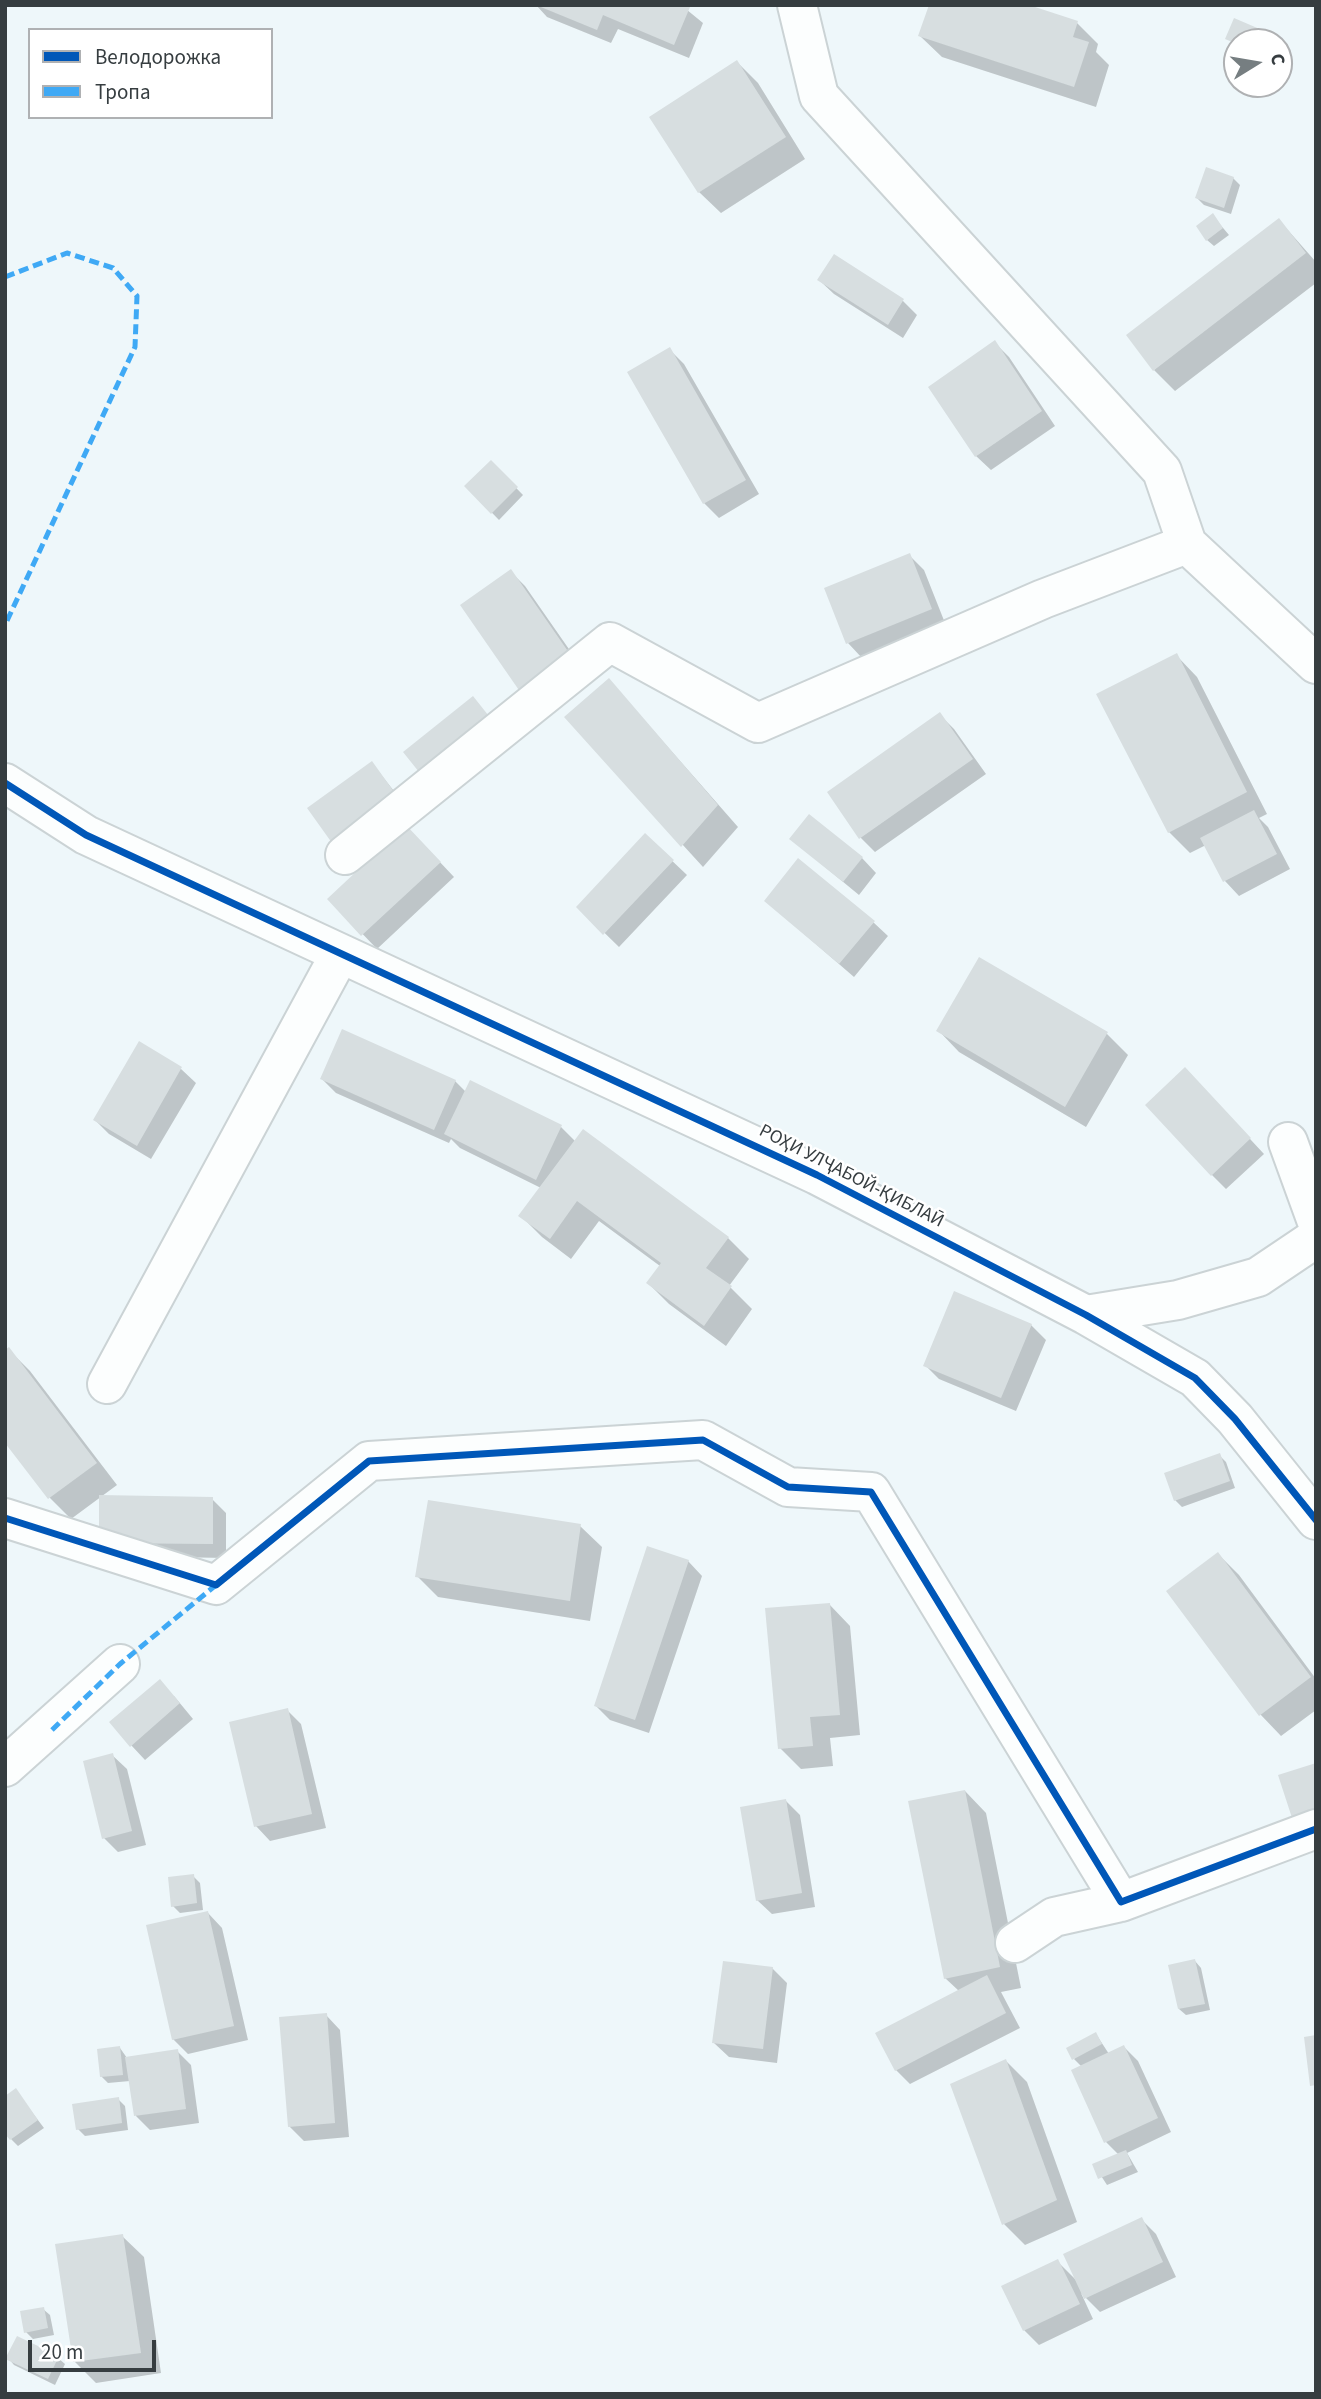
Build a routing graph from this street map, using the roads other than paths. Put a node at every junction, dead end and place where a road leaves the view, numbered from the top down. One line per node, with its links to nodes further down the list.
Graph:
1 (797, 5): 2 (street)
2 (1187, 544): 3 (street); 5 (street)
3 (1316, 664)
4 (5, 783): 6 (street, РОҲИ УЛҶАБОЙ-ҚИБЛАӢ)
5 (345, 855)
6 (340, 954): 10 (street, РОҲИ УЛҶАБОЙ-ҚИБЛАӢ); 11 (street)
7 (1288, 1142): 8 (street)
8 (1316, 1219)
9 (1316, 1238): 10 (street)
10 (1086, 1315): 13 (street, РОҲИ УЛҶАБОЙ-ҚИБЛАӢ)
11 (107, 1384)
12 (5, 1518): 17 (street)
13 (1316, 1520)
14 (120, 1664): 15 (street)
15 (5, 1767)
16 (1316, 1829): 17 (street)
17 (1121, 1902): 18 (street)
18 (1015, 1943)

